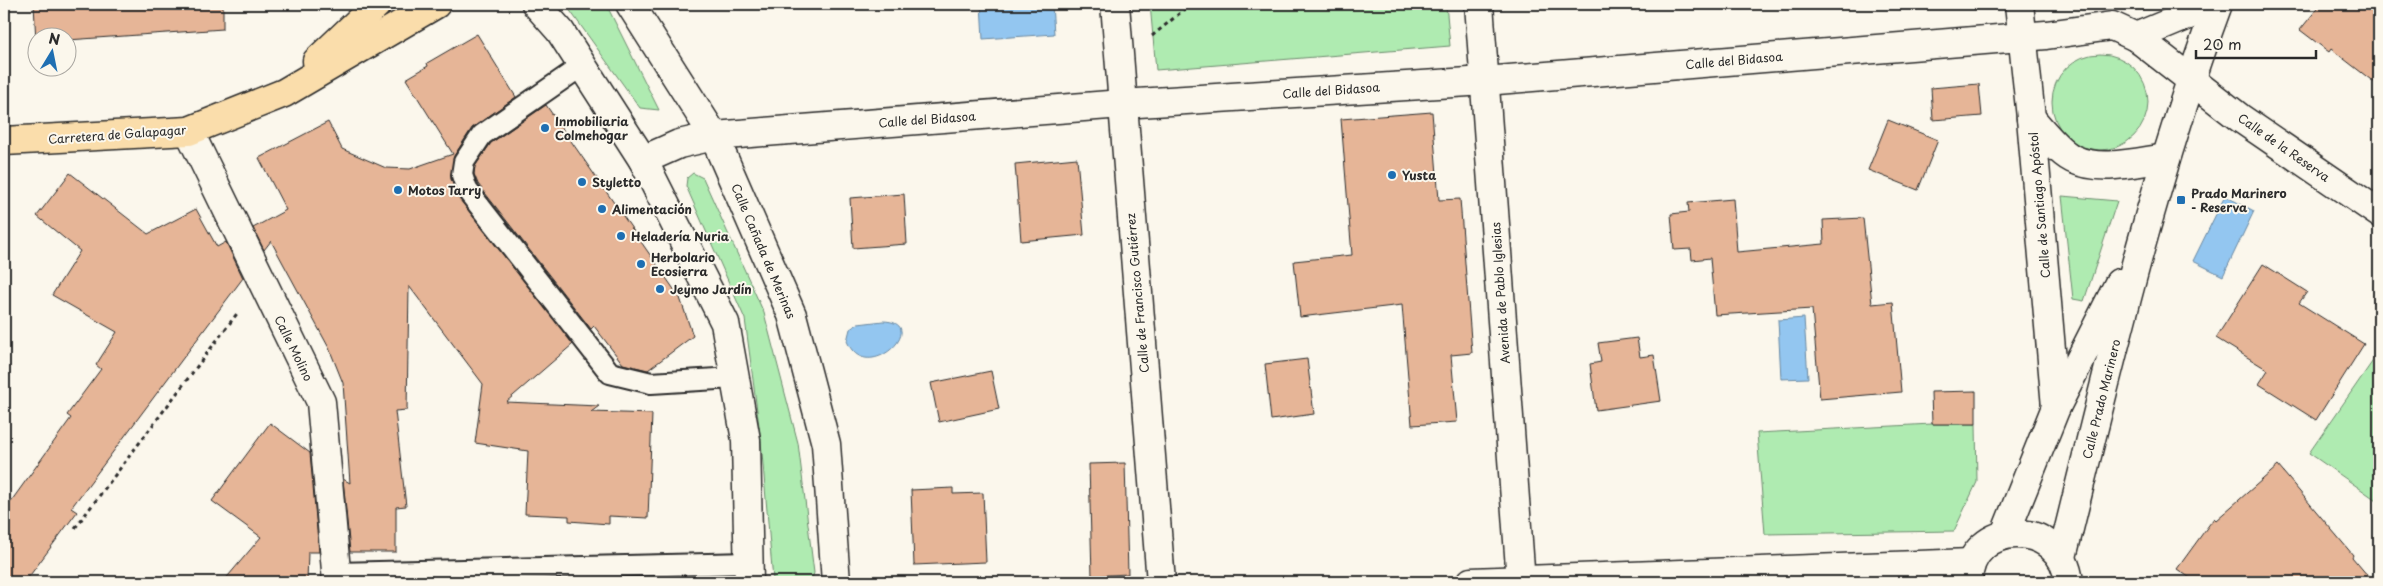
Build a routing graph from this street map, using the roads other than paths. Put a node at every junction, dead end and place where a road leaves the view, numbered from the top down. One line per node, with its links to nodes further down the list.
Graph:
1 (377, 4): 14 (main road)
2 (436, 4): 14 (main road)
3 (536, 4): 11 (street)
4 (630, 4): 18 (street, Calle Cañada de Merinas)
5 (1115, 4): 15 (street, Calle de Francisco Gutiérrez)
6 (1479, 4): 13 (street, Avenida de Pablo Iglesias)
7 (2019, 4): 9 (street, Calle de Santiago Apóstol)
8 (2216, 4): 10 (street, Calle Prado Marinero); 12 (street, Calle Prado Marinero)
9 (2022, 36): 10 (street); 13 (street, Calle del Bidasoa); 16 (street, Calle de Santiago Apóstol)
10 (2136, 37): 12 (street)
11 (583, 65): 21 (street); 24 (lane)
12 (2190, 79): 20 (street, Calle Prado Marinero); 22 (street, Calle de la Reserva)
13 (1485, 81): 15 (street, Calle del Bidasoa); 31 (street, Avenida de Pablo Iglesias)
14 (284, 93): 17 (main road, Carretera de Galapagar)
15 (1122, 104): 18 (street, Calle del Bidasoa); 33 (street, Calle de Francisco Gutiérrez)
16 (2031, 118): 20 (street); 25 (street, Calle de Santiago Apóstol)
17 (188, 131): 19 (main road, Carretera de Galapagar); 30 (street, Calle Molino)
18 (714, 136): 21 (street, Calle del Bidasoa); 32 (street, Calle Cañada de Merinas)
19 (4, 141)
20 (2166, 158): 23 (street, Calle Prado Marinero)
21 (644, 160): 24 (street)
22 (2379, 213)
23 (2140, 241): 25 (street, Calle Prado Marinero); 27 (street, Calle Prado Marinero)
24 (734, 378): 28 (street)
25 (2056, 407): 26 (street, Calle Prado Marinero)
26 (2005, 534): 27 (street); 29 (street)
27 (2065, 570)
28 (749, 572): 30 (lane)
29 (1970, 572): 31 (street)
30 (337, 578)
31 (1521, 580): 34 (street)
32 (836, 582)
33 (1161, 582)
34 (1471, 582)

